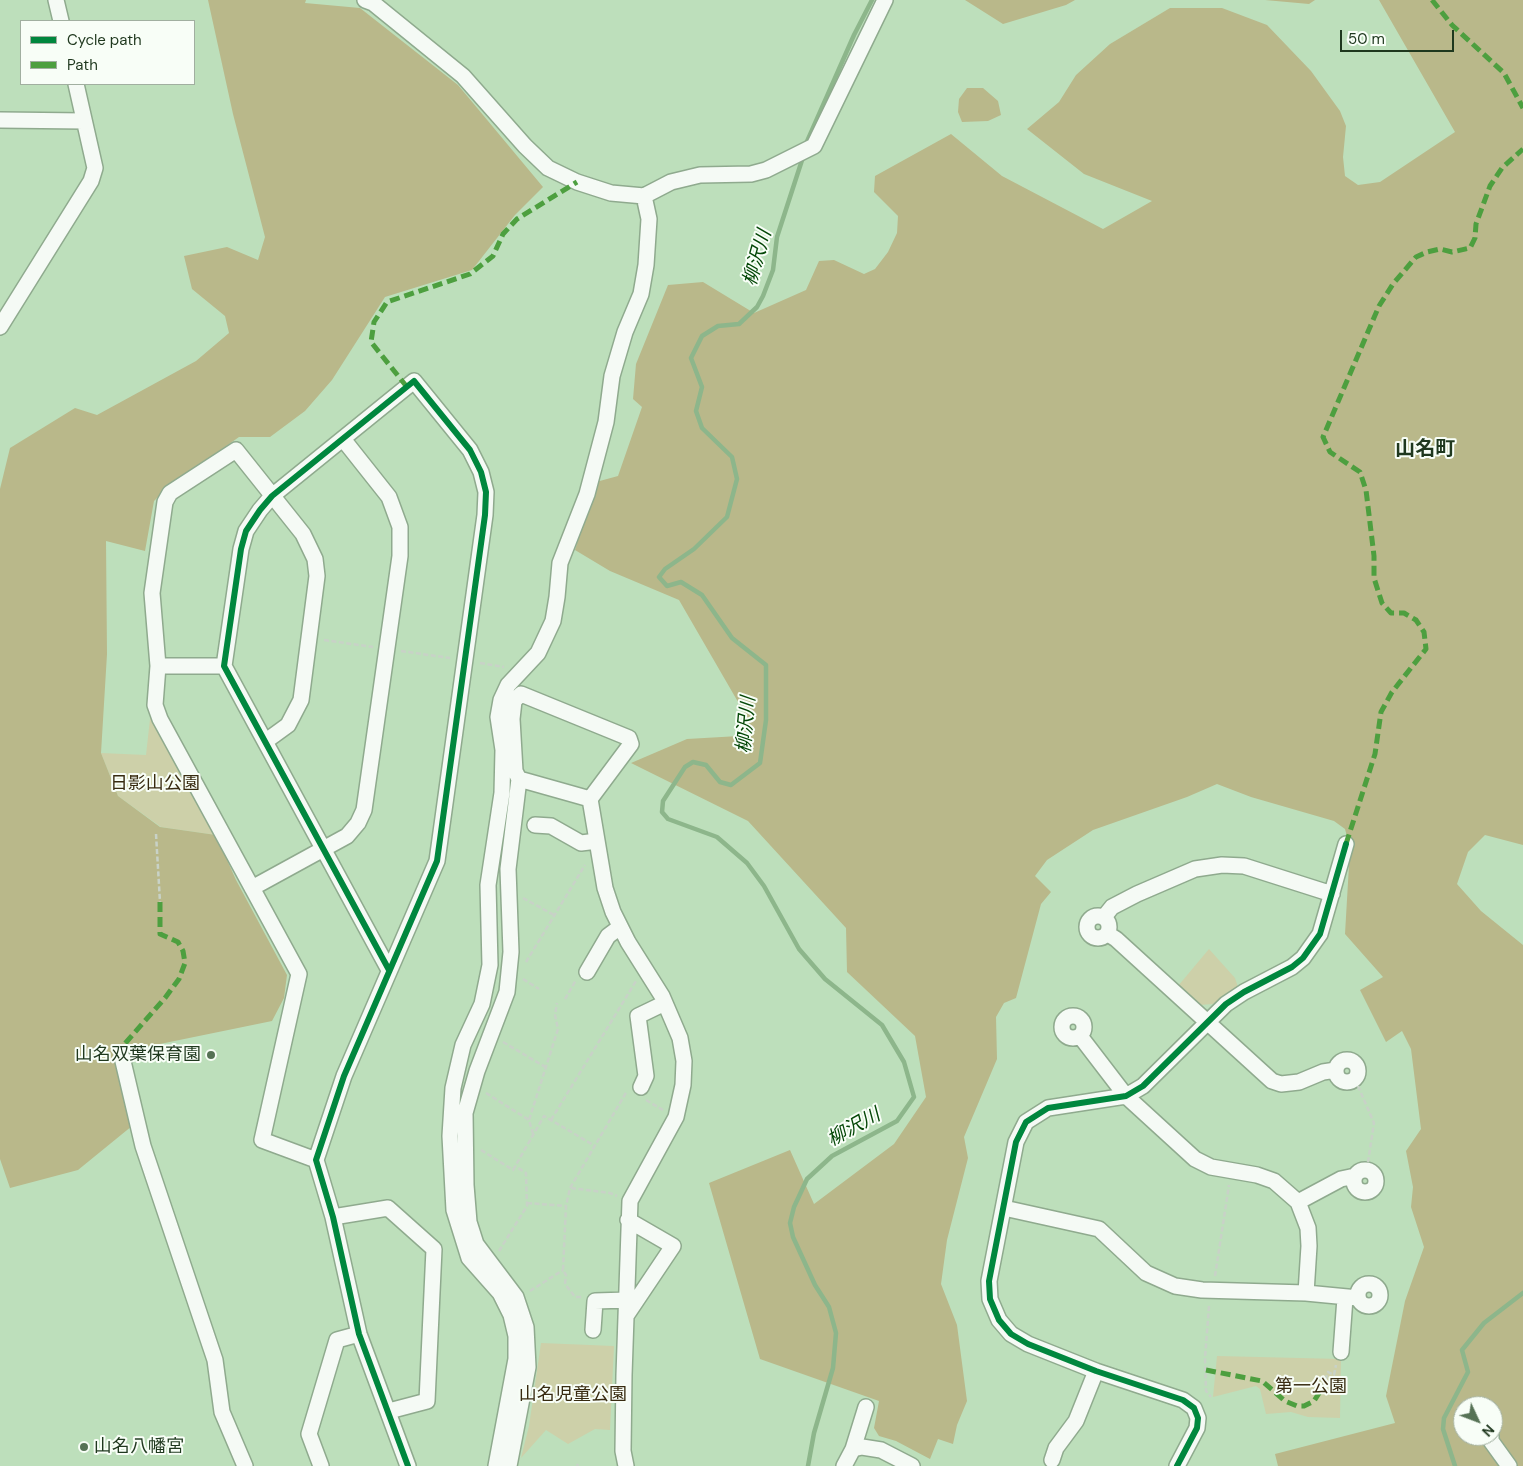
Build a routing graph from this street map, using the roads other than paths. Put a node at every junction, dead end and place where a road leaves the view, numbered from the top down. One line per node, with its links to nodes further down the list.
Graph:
1 (56, 0): 4 (street)
2 (365, 0): 8 (street)
3 (885, 0): 8 (street)
4 (61, 20)
5 (76, 85): 7 (street)
6 (0, 120): 7 (street)
7 (84, 120): 9 (street)
8 (644, 196): 45 (street)
9 (0, 326)
10 (343, 439): 11 (street); 20 (street); 24 (street)
11 (272, 496): 12 (street); 13 (street); 14 (street)
12 (158, 666): 13 (street); 21 (street)
13 (224, 666): 14 (street)
14 (266, 741): 20 (street)
15 (520, 779): 16 (street); 16 (street); 45 (street)
16 (590, 799): 18 (street)
17 (535, 825): 18 (street)
18 (597, 841): 23 (street)
19 (1346, 844): 22 (street)
20 (323, 851): 21 (street); 24 (street)
21 (252, 888): 33 (street)
22 (1332, 894): 27 (street); 27 (street)
23 (620, 927): 25 (street); 26 (street)
24 (389, 970): 33 (street)
25 (588, 972)
26 (665, 1003): 31 (street); 38 (street)
27 (1207, 1021): 30 (street); 32 (street)
28 (1080, 1036): 32 (street)
29 (122, 1057): 52 (street)
30 (1336, 1070)
31 (638, 1092)
32 (1126, 1096): 35 (street); 36 (street)
33 (316, 1160): 37 (street)
34 (1355, 1176): 35 (street)
35 (1298, 1202): 39 (street)
36 (1004, 1208): 39 (street); 46 (street)
37 (333, 1217): 43 (street); 48 (street)
38 (628, 1220): 40 (street); 41 (street)
39 (1306, 1293): 44 (street)
40 (626, 1300): 41 (street); 42 (street)
41 (626, 1316): 57 (street)
42 (593, 1330)
43 (359, 1334): 48 (street); 53 (street)
44 (1341, 1352)
45 (522, 1363): 55 (street); 56 (street)
46 (1096, 1371): 51 (street); 60 (street)
47 (866, 1407): 50 (street)
48 (389, 1412): 54 (street)
49 (1495, 1446): 61 (street)
50 (853, 1449): 58 (street); 59 (street)
51 (1051, 1464)
52 (245, 1466)
53 (321, 1466)
54 (408, 1466)
55 (496, 1466)
56 (509, 1466)
57 (626, 1466)
58 (844, 1466)
59 (912, 1466)
60 (1177, 1466)
61 (1509, 1466)

